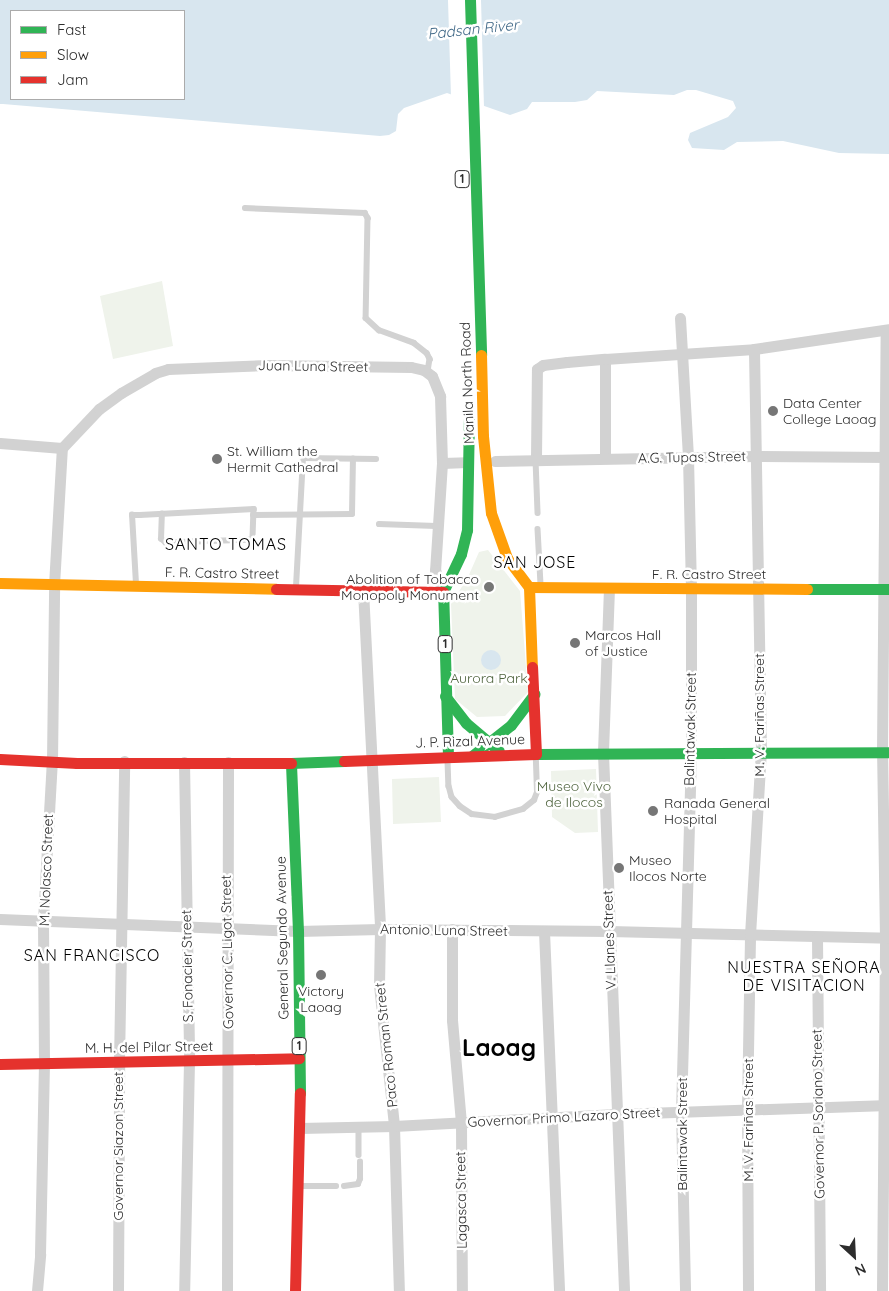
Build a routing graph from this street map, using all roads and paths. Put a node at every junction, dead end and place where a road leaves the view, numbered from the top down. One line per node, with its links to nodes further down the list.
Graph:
1 (470, 0): 32 (main road, Manila North Road / 1)
2 (245, 208): 8 (lane)
3 (680, 318): 6 (street, Balintawak Street)
4 (887, 329): 5 (street); 13 (street)
5 (754, 349): 6 (street); 12 (street, M. V. Fariñas Street)
6 (683, 356): 7 (street); 14 (street, Balintawak Street)
7 (605, 360): 15 (street); 17 (street)
8 (428, 372): 11 (street, Juan Luna Street); 21 (street)
9 (469, 408): 40 (main road, Manila North Road / 1)
10 (0, 443): 11 (street)
11 (62, 448): 30 (street, M. Nolasco Street)
12 (756, 456): 13 (street, A.G. Tupas Street); 14 (street, A.G. Tupas Street); 39 (street, M. V. Fariñas Street)
13 (886, 456): 37 (street)
14 (688, 457): 15 (street, A.G. Tupas Street); 36 (street, Balintawak Street)
15 (604, 458): 17 (street, A.G. Tupas Street)
16 (353, 459): 18 (lane); 25 (lane); 25 (lane)
17 (536, 459): 19 (street, A.G. Tupas Street); 22 (lane)
18 (376, 460)
19 (495, 461)
20 (466, 462): 21 (street)
21 (442, 463): 27 (street)
22 (538, 513)
23 (162, 514): 24 (lane); 24 (lane); 31 (lane)
24 (253, 515): 25 (lane)
25 (299, 515): 35 (lane)
26 (379, 524): 27 (lane)
27 (436, 526): 40 (street)
28 (538, 529): 33 (lane)
29 (0, 583): 30 (main road, F. R. Castro Street)
30 (54, 585): 31 (main road, F. R. Castro Street); 54 (street, M. Nolasco Street)
31 (136, 586): 35 (main road, F. R. Castro Street)
32 (528, 587): 33 (main road, F. R. Castro Street); 41 (main road)
33 (541, 587): 34 (main road, F. R. Castro Street)
34 (609, 588): 36 (main road, F. R. Castro Street); 46 (street, V. Llanes Street)
35 (296, 589): 38 (main road, F. R. Castro Street)
36 (691, 589): 39 (main road, F. R. Castro Street); 47 (street, Balintawak Street)
37 (886, 589): 39 (main road, F. R. Castro Street); 45 (street)
38 (363, 590): 40 (main road, F. R. Castro Street); 53 (street, Paco Roman Street)
39 (758, 590): 44 (street, M. V. Fariñas Street)
40 (443, 592): 42 (main road, Manila North Road / 1)
41 (534, 694): 43 (main road); 49 (main road)
42 (445, 696): 43 (main road); 51 (main road, Manila North Road / 1)
43 (488, 744): 48 (main road); 50 (main road)
44 (762, 752): 45 (main road, J. P. Rizal Avenue); 47 (main road, J. P. Rizal Avenue); 70 (street, M. V. Fariñas Street)
45 (886, 752): 72 (street)
46 (603, 753): 47 (main road, J. P. Rizal Avenue); 49 (main road, J. P. Rizal Avenue); 68 (street, V. Llanes Street)
47 (691, 753): 69 (street, Balintawak Street)
48 (503, 754): 49 (main road, J. P. Rizal Avenue); 50 (main road, J. P. Rizal Avenue)
49 (536, 754): 51 (lane)
50 (473, 755): 51 (main road, J. P. Rizal Avenue)
51 (448, 756): 53 (main road, J. P. Rizal Avenue)
52 (0, 759): 54 (main road, J. P. Rizal Avenue)
53 (370, 760): 58 (main road, J. P. Rizal Avenue); 64 (street, Paco Roman Street)
54 (52, 761): 55 (main road, J. P. Rizal Avenue); 60 (street, M. Nolasco Street)
55 (124, 761): 56 (main road, J. P. Rizal Avenue); 61 (street, Governor Siazon Street)
56 (184, 762): 57 (main road, J. P. Rizal Avenue); 62 (street, S. Fonacier Street)
57 (228, 762): 58 (main road, J. P. Rizal Avenue); 63 (street, Governor C. Ligot Street)
58 (291, 763): 66 (main road, General Segundo Avenue / 1)
59 (0, 919): 60 (street, Antonio Luna Street)
60 (44, 920): 61 (street, Antonio Luna Street); 78 (street, M. Nolasco Street)
61 (122, 922): 62 (street, Antonio Luna Street); 76 (street, Governor Siazon Street)
62 (186, 926): 63 (street, Antonio Luna Street); 74 (street, S. Fonacier Street)
63 (226, 927): 66 (street, Antonio Luna Street); 75 (street, Governor C. Ligot Street)
64 (380, 929): 65 (street, Antonio Luna Street); 66 (street, Antonio Luna Street); 86 (street, Paco Roman Street)
65 (452, 929): 67 (street, Antonio Luna Street); 85 (street, Lagasca Street)
66 (298, 931): 73 (main road, General Segundo Avenue / 1)
67 (544, 931): 68 (street, Antonio Luna Street); 84 (street)
68 (609, 931): 69 (street, Antonio Luna Street); 83 (street, V. Llanes Street)
69 (685, 932): 70 (street, Antonio Luna Street); 82 (street, Balintawak Street)
70 (750, 935): 71 (street, Antonio Luna Street); 81 (street, M. V. Fariñas Street)
71 (817, 937): 72 (street, Antonio Luna Street); 80 (street, Governor P. Soriano Street)
72 (887, 938): 79 (street)
73 (299, 1058): 75 (main road, M. H. del Pilar Street); 88 (main road, General Segundo Avenue / 1)
74 (189, 1061): 75 (main road, M. H. del Pilar Street); 76 (main road, M. H. del Pilar Street); 96 (street, S. Fonacier Street)
75 (229, 1061): 97 (street, Governor C. Ligot Street)
76 (119, 1062): 78 (main road, M. H. del Pilar Street); 95 (street, Governor Siazon Street)
77 (0, 1064): 78 (main road, M. H. del Pilar Street)
78 (44, 1064): 94 (street, M. Nolasco Street)
79 (886, 1105): 80 (street, Governor Primo Lazaro Street); 106 (street)
80 (818, 1107): 81 (street, Governor Primo Lazaro Street); 105 (street, Governor P. Soriano Street)
81 (747, 1109): 82 (street, Governor Primo Lazaro Street); 104 (street, M. V. Fariñas Street)
82 (681, 1112): 83 (street, Governor Primo Lazaro Street); 103 (street, Balintawak Street)
83 (616, 1114): 84 (street, Governor Primo Lazaro Street); 102 (street, V. Llanes Street)
84 (553, 1117): 85 (street, Governor Primo Lazaro Street); 101 (street)
85 (460, 1122): 86 (street, Governor Primo Lazaro Street); 100 (street, Lagasca Street)
86 (394, 1126): 87 (street, Governor Primo Lazaro Street); 99 (street, Paco Roman Street)
87 (359, 1127): 88 (street, Governor Primo Lazaro Street); 89 (lane)
88 (300, 1128): 91 (main road, General Segundo Avenue / 1)
89 (359, 1155)
90 (360, 1162): 93 (lane)
91 (298, 1186): 92 (lane); 98 (main road, General Segundo Avenue / 1)
92 (336, 1186)
93 (344, 1186)
94 (37, 1291)
95 (118, 1291)
96 (184, 1291)
97 (227, 1291)
98 (295, 1291)
99 (398, 1291)
100 (462, 1291)
101 (559, 1291)
102 (624, 1291)
103 (685, 1291)
104 (748, 1291)
105 (820, 1291)
106 (882, 1291)

